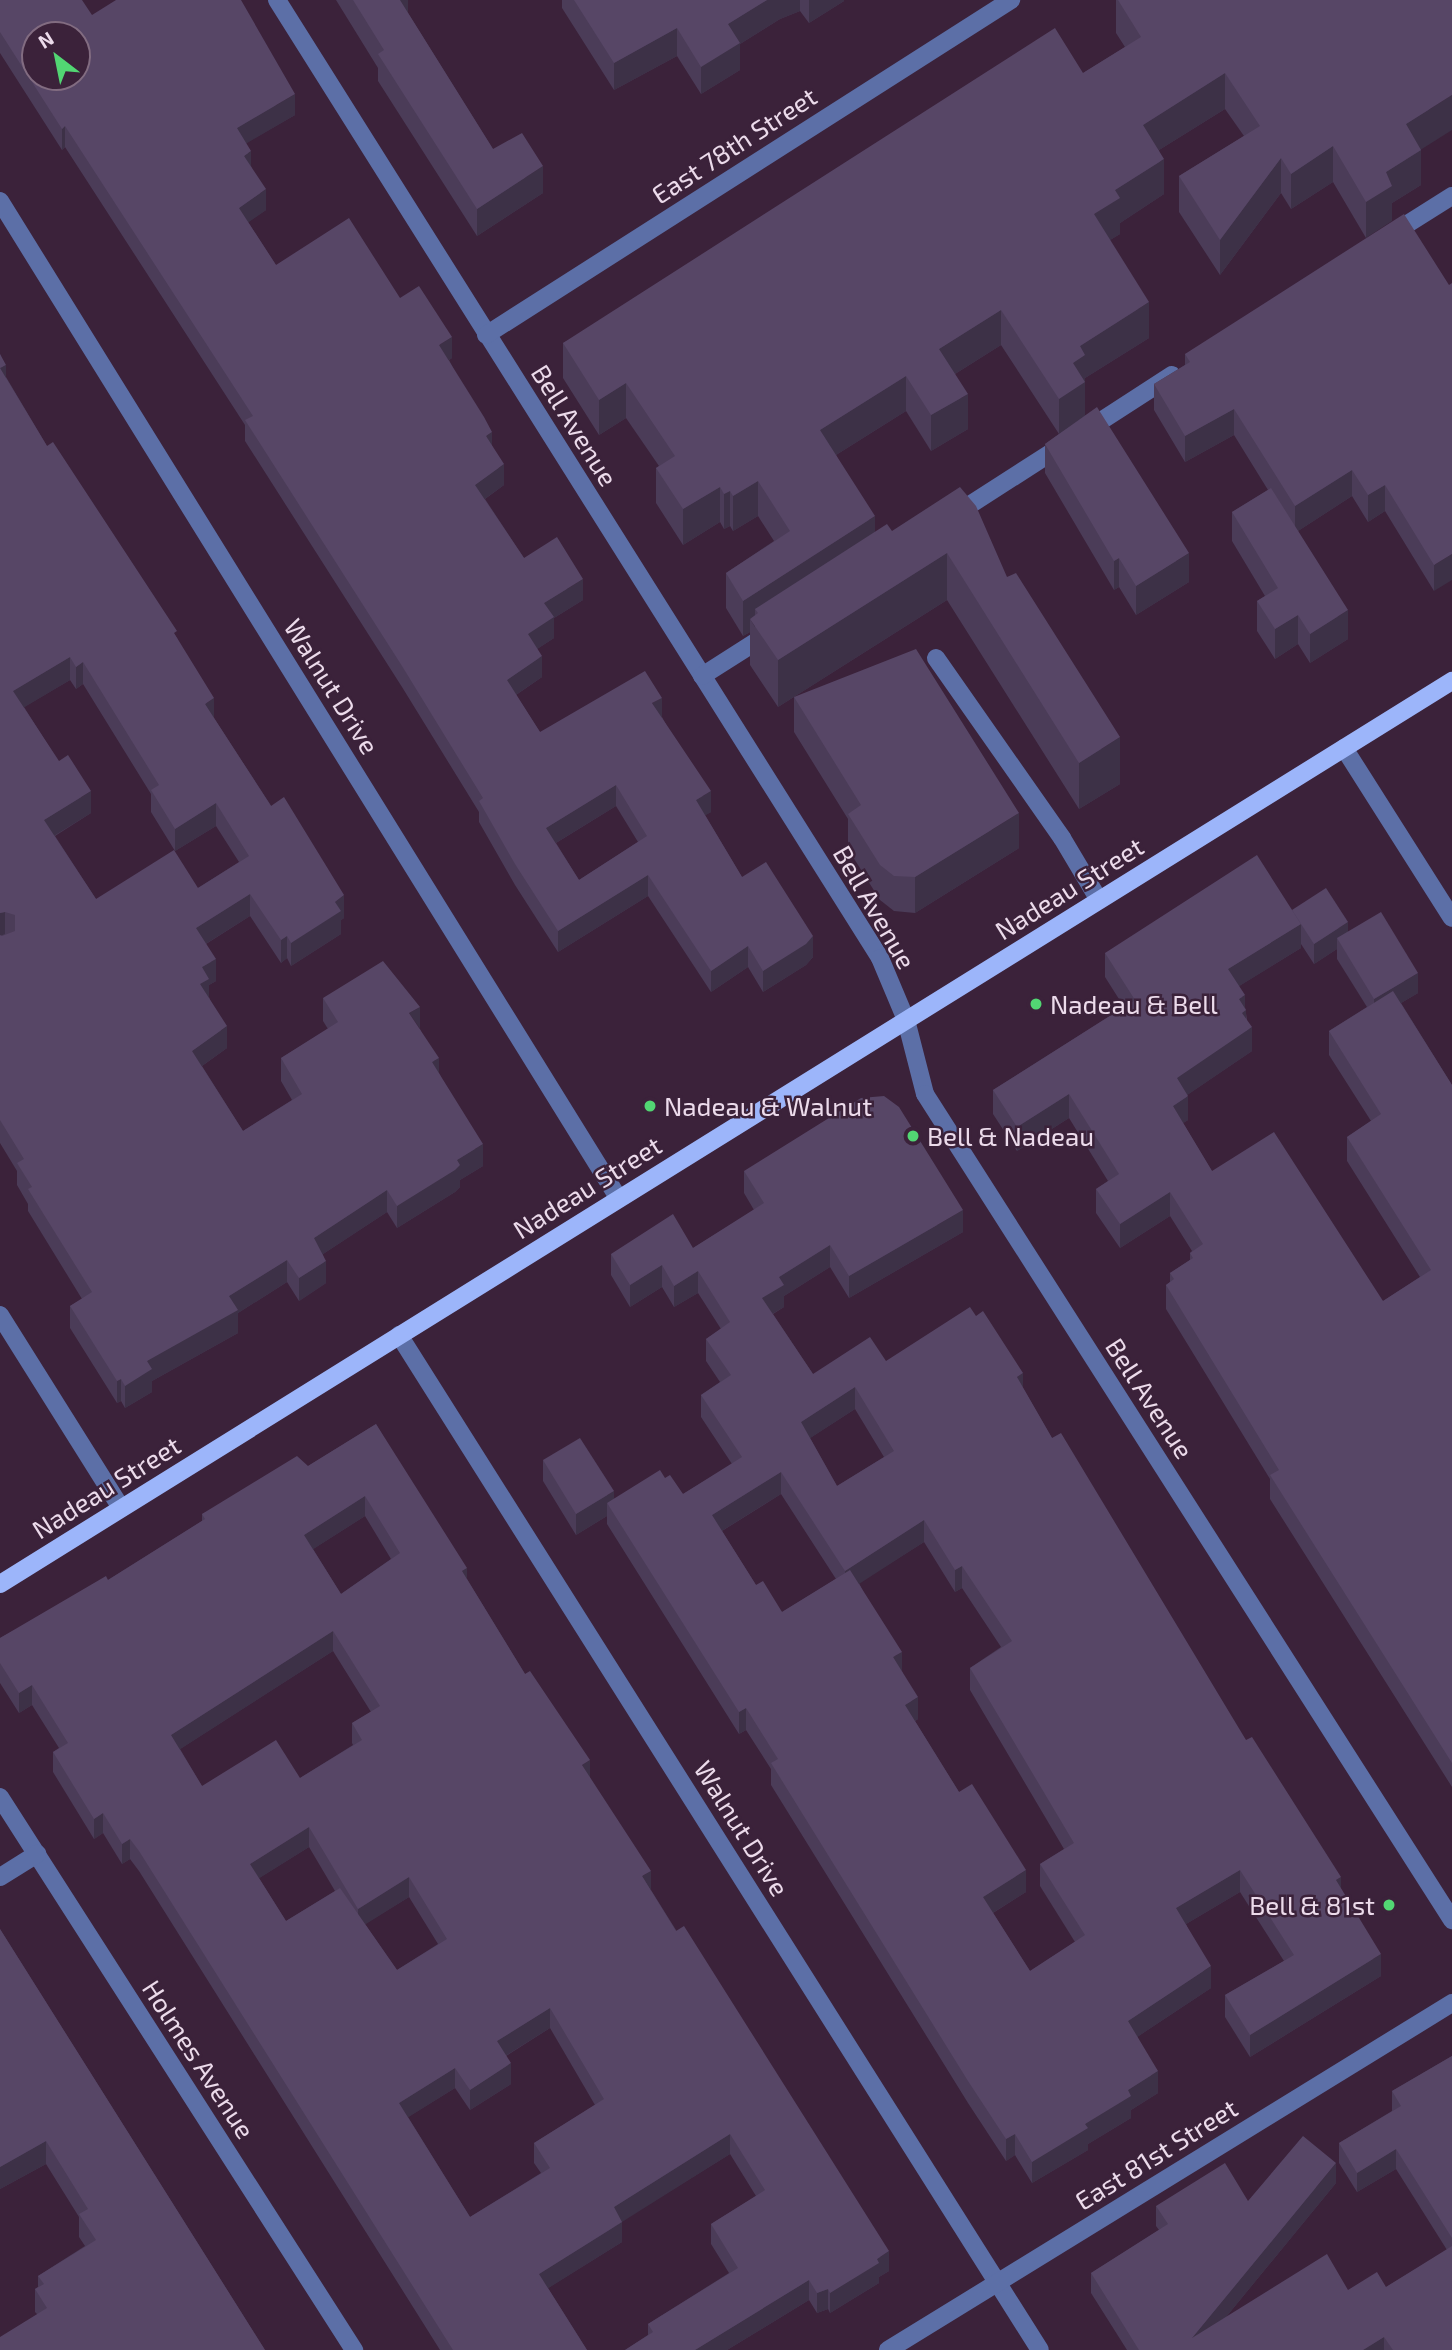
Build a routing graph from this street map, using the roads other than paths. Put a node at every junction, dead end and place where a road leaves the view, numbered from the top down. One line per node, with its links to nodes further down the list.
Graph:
1 (277, 0): 6 (street, Bell Avenue)
2 (1011, 0): 6 (street, East 78th Street)
3 (1452, 195): 5 (street)
4 (0, 201): 17 (street, Walnut Drive)
5 (1370, 248)
6 (486, 335): 11 (street, Bell Avenue)
7 (1182, 368): 8 (street)
8 (936, 526)
9 (784, 624): 11 (street)
10 (936, 658): 14 (street)
11 (702, 676): 16 (street, Bell Avenue)
12 (1452, 681): 13 (main road, Nadeau Street)
13 (1344, 748): 14 (main road, Nadeau Street); 15 (street)
14 (1099, 900): 16 (main road, Nadeau Street)
15 (1452, 918)
16 (905, 1020): 17 (main road, Nadeau Street); 25 (street, Bell Avenue)
17 (619, 1199): 19 (main road, Nadeau Street)
18 (0, 1315): 20 (street)
19 (399, 1335): 20 (main road, Nadeau Street); 27 (street, Walnut Drive)
20 (121, 1508): 21 (main road, Nadeau Street)
21 (0, 1584)
22 (0, 1797): 23 (street, Holmes Avenue)
23 (37, 1854): 24 (street); 28 (street, Holmes Avenue)
24 (0, 1877)
25 (1452, 1920)
26 (1452, 2003): 27 (street, East 81st Street)
27 (998, 2282): 29 (street, East 81st Street); 30 (street, Walnut Drive)
28 (354, 2350)
29 (888, 2350)
30 (1040, 2350)

